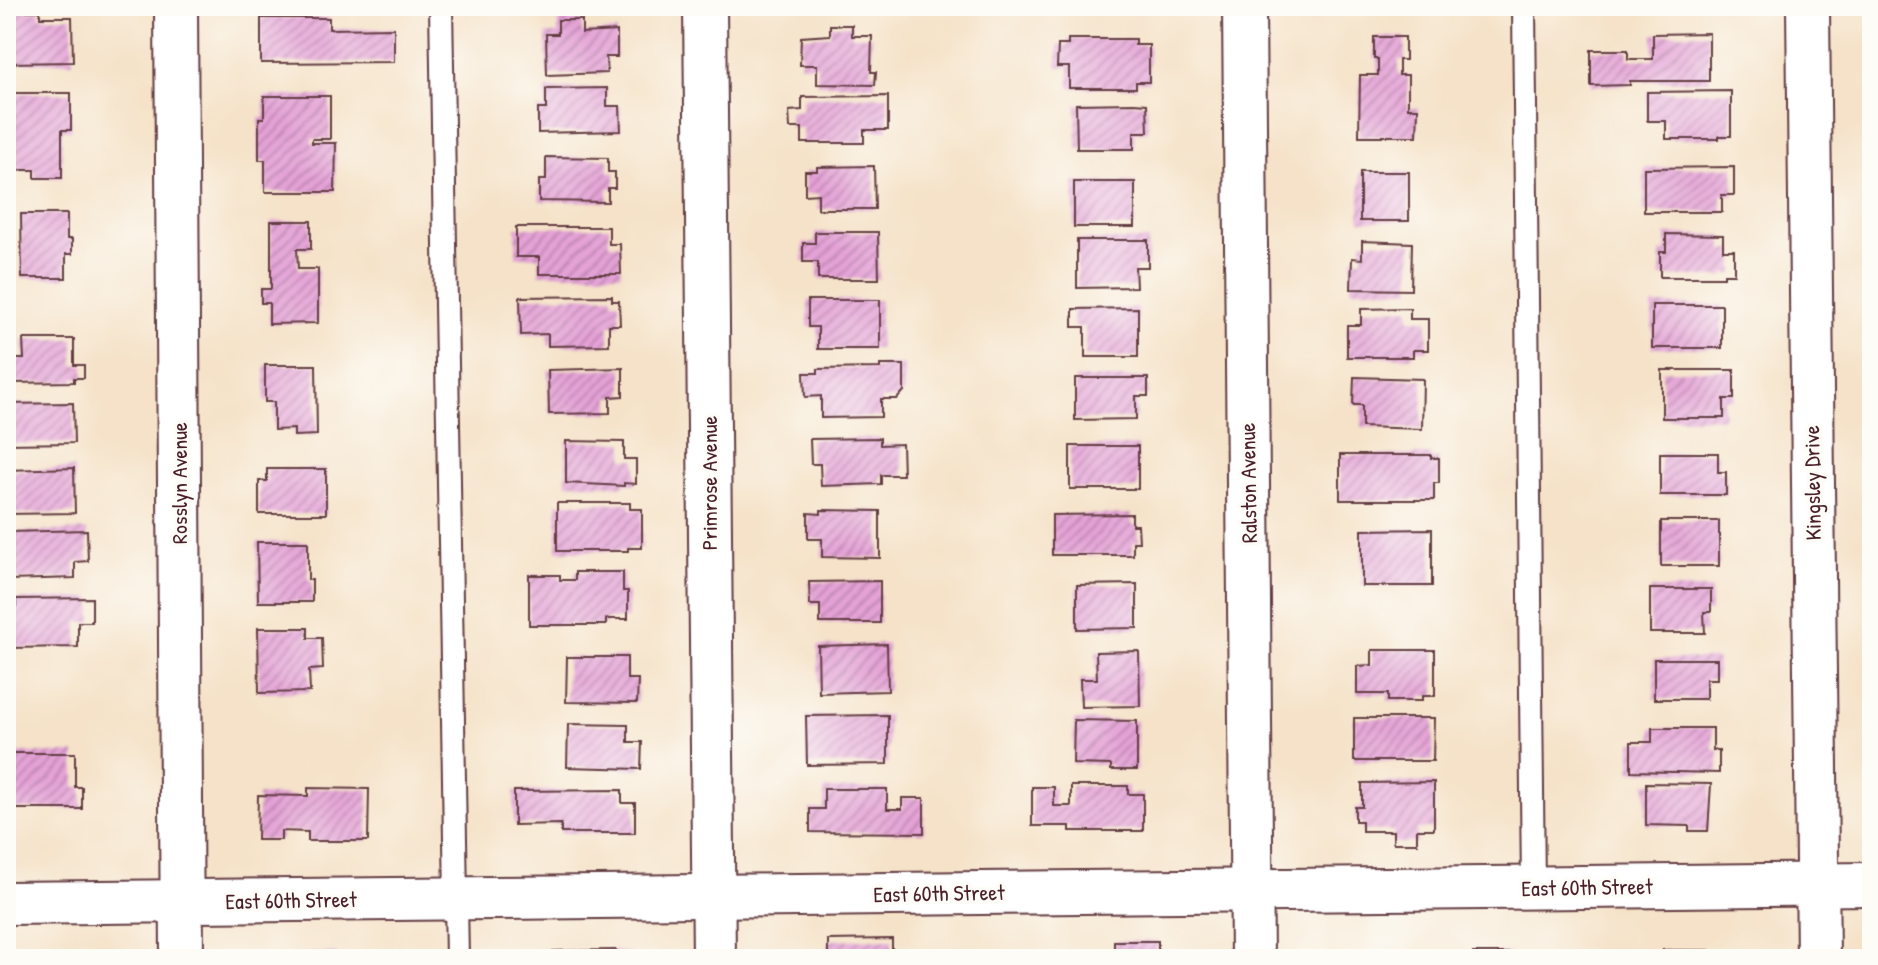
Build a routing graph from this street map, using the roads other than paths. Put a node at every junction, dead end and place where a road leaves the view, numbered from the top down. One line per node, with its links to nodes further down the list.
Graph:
1 (176, 6): 13 (street, Rosslyn Avenue)
2 (441, 6): 12 (lane)
3 (705, 6): 11 (street, Primrose Avenue)
4 (1244, 6): 10 (street, Ralston Avenue)
5 (1524, 6): 9 (lane)
6 (1808, 6): 8 (street, Kingsley Drive)
7 (1872, 884): 8 (street, East 60th Street)
8 (1817, 885): 9 (street, East 60th Street); 19 (street, Kingsley Drive)
9 (1533, 888): 10 (street, East 60th Street)
10 (1252, 890): 11 (street, East 60th Street); 18 (street, Ralston Avenue)
11 (713, 895): 12 (street, East 60th Street); 17 (street, Primrose Avenue)
12 (456, 899): 13 (street, East 60th Street); 16 (lane)
13 (182, 902): 14 (street, East 60th Street); 15 (street, Rosslyn Avenue)
14 (6, 903)
15 (182, 959)
16 (457, 959)
17 (714, 959)
18 (1252, 959)
19 (1818, 959)

